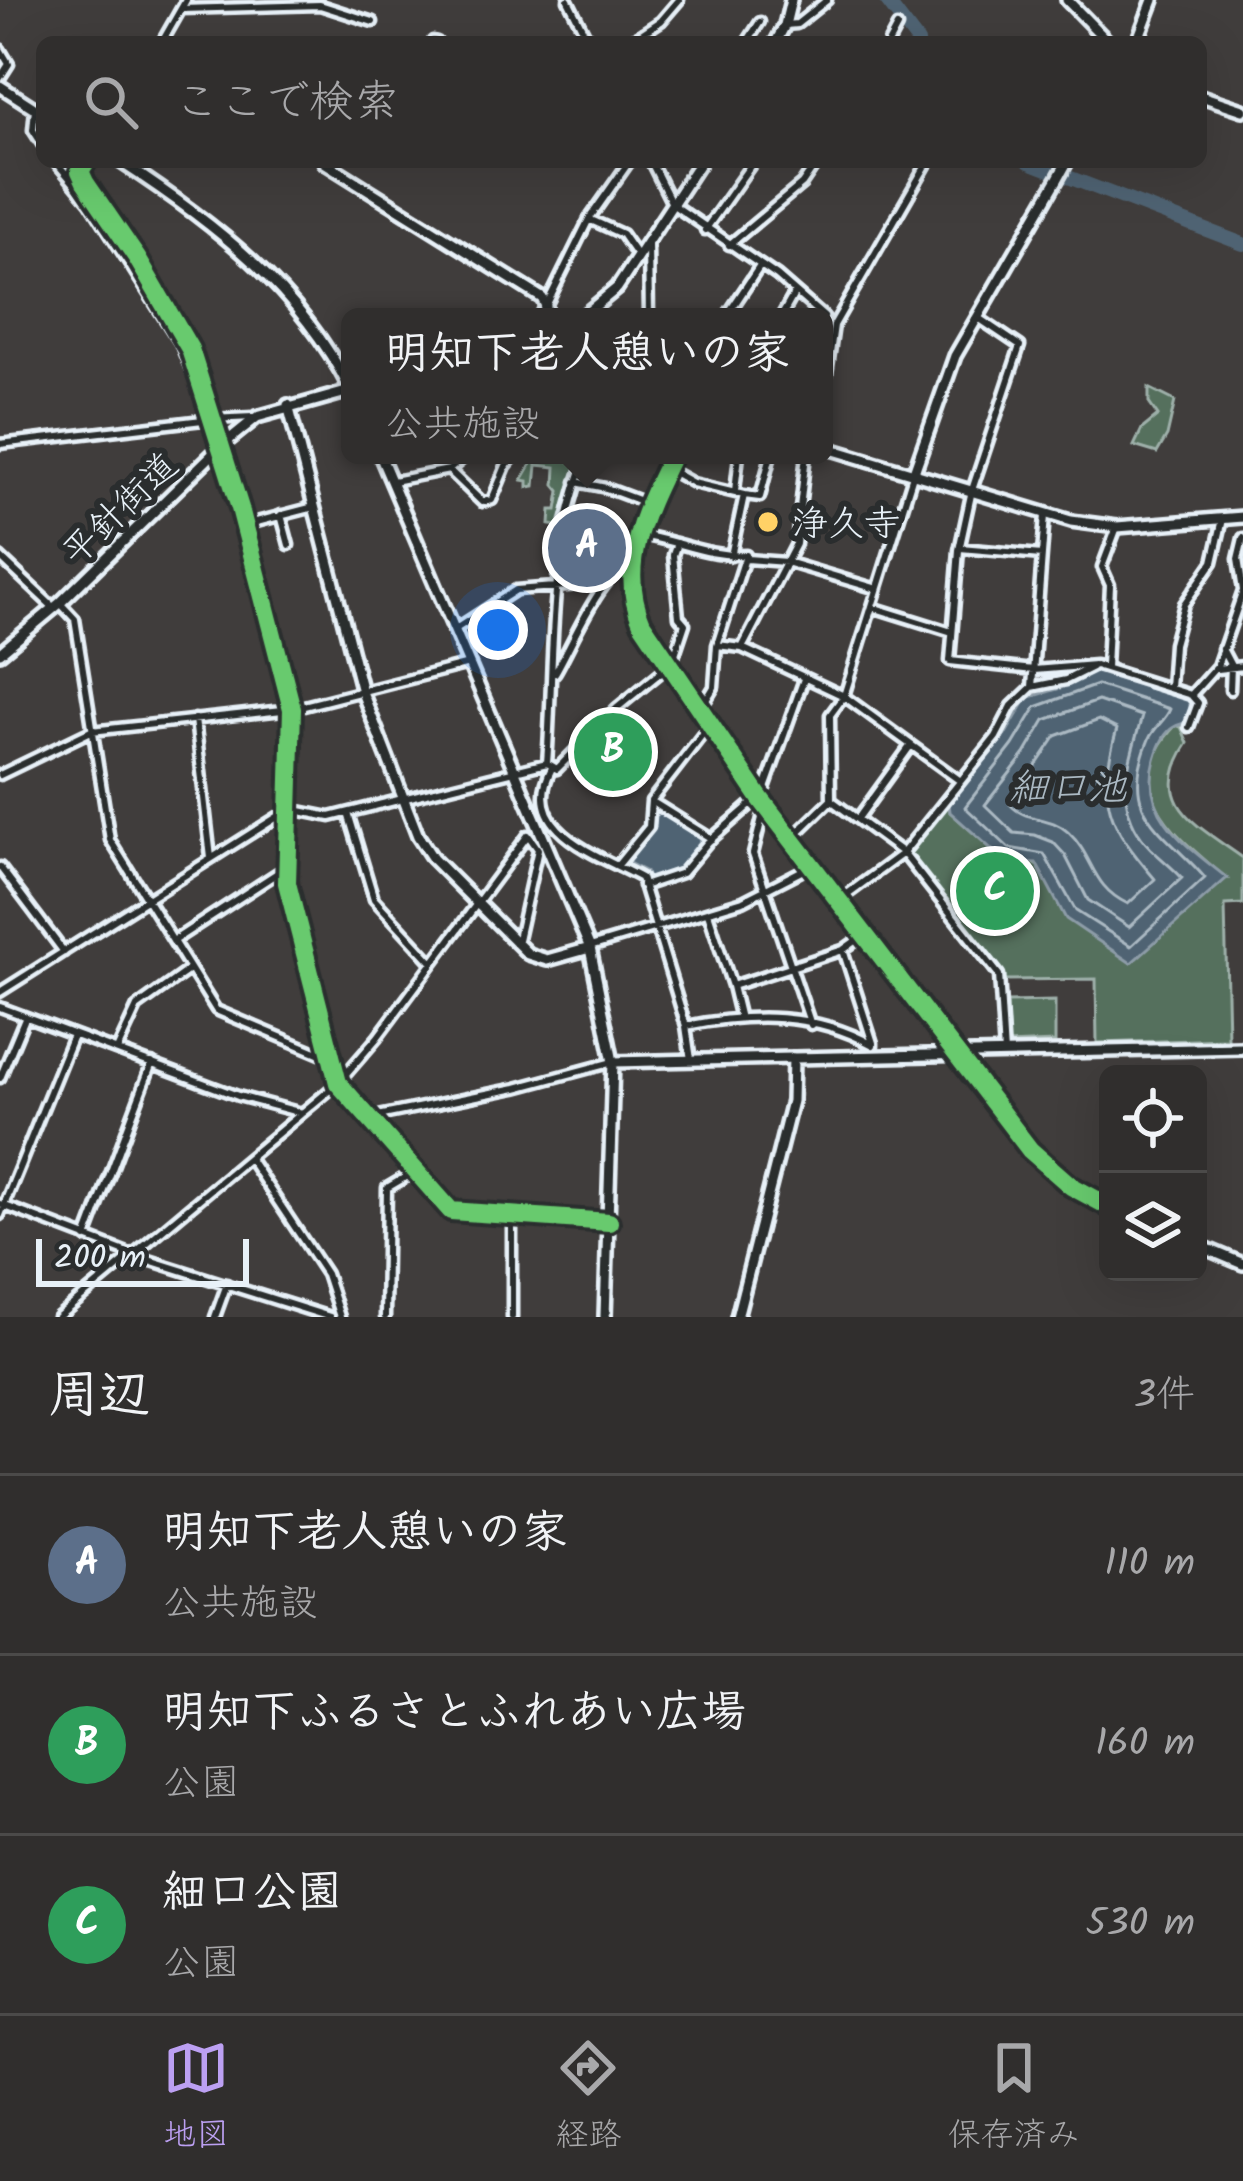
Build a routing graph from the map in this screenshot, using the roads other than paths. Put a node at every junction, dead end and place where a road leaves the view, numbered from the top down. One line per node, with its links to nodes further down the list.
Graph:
1 (185, 0): 8 (street)
2 (568, 0): 14 (street)
3 (680, 0): 15 (street)
4 (791, 0): 11 (street)
5 (827, 0): 11 (street)
6 (1067, 0): 19 (street)
7 (1153, 0): 20 (street)
8 (182, 9): 9 (street); 13 (street)
9 (373, 22)
10 (760, 22): 16 (street)
11 (785, 25): 17 (street)
12 (897, 27): 18 (street)
13 (166, 36)
14 (586, 36)
15 (638, 36)
16 (750, 36)
17 (779, 36)
18 (892, 36)
19 (1102, 36)
20 (1139, 36)
21 (0, 49): 22 (street)
22 (0, 82): 24 (street)
23 (1207, 98): 25 (street)
24 (36, 109)
25 (1243, 110)
26 (61, 168): 59 (street)
27 (82, 168): 59 (street)
28 (130, 168): 55 (street)
29 (334, 168): 45 (street)
30 (625, 168): 38 (street)
31 (654, 168): 37 (street)
32 (696, 168): 37 (street)
33 (750, 168): 39 (street)
34 (813, 168): 41 (street)
35 (925, 168): 53 (street)
36 (1064, 168): 52 (street)
37 (672, 204): 39 (street); 40 (street)
38 (590, 219): 42 (street); 46 (street)
39 (706, 230): 41 (street)
40 (648, 243): 42 (street); 48 (street)
41 (728, 246): 43 (street)
42 (638, 257): 47 (street)
43 (760, 266): 44 (street); 49 (street)
44 (794, 294): 50 (street); 51 (street)
45 (543, 308)
46 (546, 308)
47 (592, 308)
48 (649, 308)
49 (732, 308)
50 (786, 308)
51 (812, 308)
52 (977, 317): 74 (street); 77 (street)
53 (834, 325): 54 (street)
54 (833, 332)
55 (341, 375)
56 (341, 392): 57 (street, 平針街道)
57 (288, 405): 58 (street, 平針街道); 80 (street)
58 (257, 417): 59 (street); 62 (street, 平針街道)
59 (211, 418): 61 (street); 62 (street)
60 (0, 433): 61 (street)
61 (1, 444)
62 (220, 447): 85 (street); 103 (street, 平針街道)
63 (833, 449): 74 (street)
64 (384, 464): 75 (street)
65 (456, 464): 73 (street)
66 (508, 464): 73 (street)
67 (583, 464): 76 (street)
68 (668, 464): 72 (street)
69 (739, 464): 78 (street)
70 (769, 464): 78 (street)
71 (805, 464): 97 (street)
72 (666, 469): 78 (street); 79 (street)
73 (449, 470): 75 (street)
74 (914, 472): 77 (street); 100 (street)
75 (392, 482): 105 (street)
76 (576, 482): 79 (street); 99 (street)
77 (972, 490): 81 (street); 91 (street)
78 (740, 493): 93 (street)
79 (646, 503): 87 (street)
80 (314, 507): 82 (street); 124 (street)
81 (1045, 514): 86 (street); 92 (street)
82 (281, 515): 85 (street); 90 (street)
83 (1243, 517): 84 (street)
84 (1223, 519): 86 (street); 122 (street)
85 (245, 524): 127 (street)
86 (1117, 527): 115 (street)
87 (636, 535): 89 (street); 96 (street)
88 (1243, 538): 101 (street)
89 (676, 543): 93 (street); 111 (street)
90 (289, 545)
91 (960, 548): 92 (street); 106 (street)
92 (1042, 554): 118 (street)
93 (731, 556): 95 (street)
94 (0, 557): 103 (street)
95 (747, 559): 97 (street); 107 (street)
96 (634, 561): 98 (street); 111 (street)
97 (786, 562): 100 (street); 108 (street)
98 (605, 583): 99 (street); 119 (street)
99 (554, 588): 105 (street); 119 (street)
100 (877, 589): 104 (street)
101 (1243, 590): 102 (street)
102 (1240, 604): 109 (street)
103 (57, 606): 110 (street, 平針街道); 132 (street)
104 (872, 607): 106 (street); 126 (street)
105 (454, 631): 112 (street)
106 (952, 632): 118 (street)
107 (717, 645): 108 (street); 128 (street)
108 (742, 648): 120 (street)
109 (1222, 649): 116 (street); 117 (street)
110 (0, 652)
111 (672, 663): 128 (street); 134 (street)
112 (469, 664): 124 (street); 135 (street)
113 (1095, 665): 115 (street); 118 (street); 121 (street)
114 (1243, 666): 116 (street)
115 (1106, 667): 122 (street)
116 (1231, 667): 117 (street); 123 (street)
117 (1215, 669): 125 (street)
118 (1034, 670): 121 (street)
119 (554, 676): 134 (street)
120 (804, 679): 126 (street); 141 (street)
121 (1032, 687): 137 (street)
122 (1171, 688): 125 (street)
123 (1230, 690)
124 (362, 692): 127 (street); 138 (street)
125 (1191, 694): 131 (street)
126 (844, 696): 133 (street); 139 (street)
127 (292, 709): 129 (street); 142 (street)
128 (700, 710): 130 (street)
129 (195, 719): 132 (street); 148 (street)
130 (710, 725): 140 (street); 141 (street)
131 (1189, 727)
132 (91, 731): 136 (street); 155 (street)
133 (911, 745): 137 (street); 144 (street)
134 (549, 766): 135 (street); 149 (street)
135 (515, 770): 138 (street); 163 (street)
136 (0, 775)
137 (959, 780): 147 (street)
138 (403, 799): 143 (street); 157 (street)
139 (831, 800): 144 (street); 146 (street)
140 (651, 801): 145 (street); 149 (street)
141 (763, 801): 145 (street); 146 (street); 154 (street)
142 (290, 809): 143 (street); 148 (street); 150 (street)
143 (348, 814): 166 (street)
144 (859, 817): 147 (street)
145 (712, 838): 153 (street)
146 (792, 838): 151 (street)
147 (903, 853): 156 (street); 180 (street)
148 (212, 859): 155 (street)
149 (618, 865): 153 (street)
150 (288, 866): 161 (street); 182 (street)
151 (811, 866): 154 (street); 156 (street)
152 (0, 867): 165 (street)
153 (643, 886): 159 (street)
154 (763, 890): 158 (street); 167 (street)
155 (148, 899): 161 (street); 165 (street)
156 (838, 902): 160 (street)
157 (476, 904): 162 (street); 162 (street); 166 (street)
158 (707, 912): 159 (street); 169 (street)
159 (658, 926): 163 (street); 175 (street)
160 (864, 935): 164 (street); 181 (street)
161 (173, 941): 168 (street)
162 (517, 944): 163 (street)
163 (590, 947): 186 (street)
164 (843, 950): 167 (street); 179 (street)
165 (64, 952): 170 (street)
166 (432, 962): 188 (street)
167 (792, 967): 169 (street); 174 (street)
168 (190, 969): 178 (street); 182 (street)
169 (732, 986): 172 (street)
170 (0, 992)
171 (0, 1007): 173 (street)
172 (739, 1016): 174 (street); 175 (street)
173 (26, 1018): 176 (street); 187 (street)
174 (811, 1024): 179 (street)
175 (686, 1026): 184 (street)
176 (73, 1035): 178 (street); 194 (street)
177 (1243, 1048): 180 (street)
178 (117, 1050): 185 (street)
179 (873, 1051): 181 (street); 183 (street)
180 (1004, 1054): 181 (street)
181 (957, 1055): 193 (street)
182 (330, 1058): 188 (street)
183 (793, 1058): 184 (street); 209 (street)
184 (691, 1060): 186 (street)
185 (152, 1063): 189 (street); 197 (street)
186 (613, 1063): 190 (street); 196 (street)
187 (0, 1078)
188 (338, 1083): 189 (street); 190 (street)
189 (305, 1114): 191 (street)
190 (368, 1118): 192 (street)
191 (249, 1158): 199 (street); 205 (street)
192 (414, 1172): 195 (street); 206 (street)
193 (1099, 1200)
194 (2, 1208): 197 (street)
195 (512, 1217): 196 (street); 207 (street)
196 (609, 1222): 208 (street)
197 (86, 1238): 199 (street)
198 (1207, 1248): 200 (street)
199 (133, 1255): 201 (street); 202 (street)
200 (1243, 1264)
201 (227, 1285): 203 (street); 204 (street)
202 (58, 1317)
203 (215, 1317)
204 (330, 1317)
205 (340, 1317)
206 (385, 1317)
207 (512, 1317)
208 (605, 1317)
209 (737, 1317)

